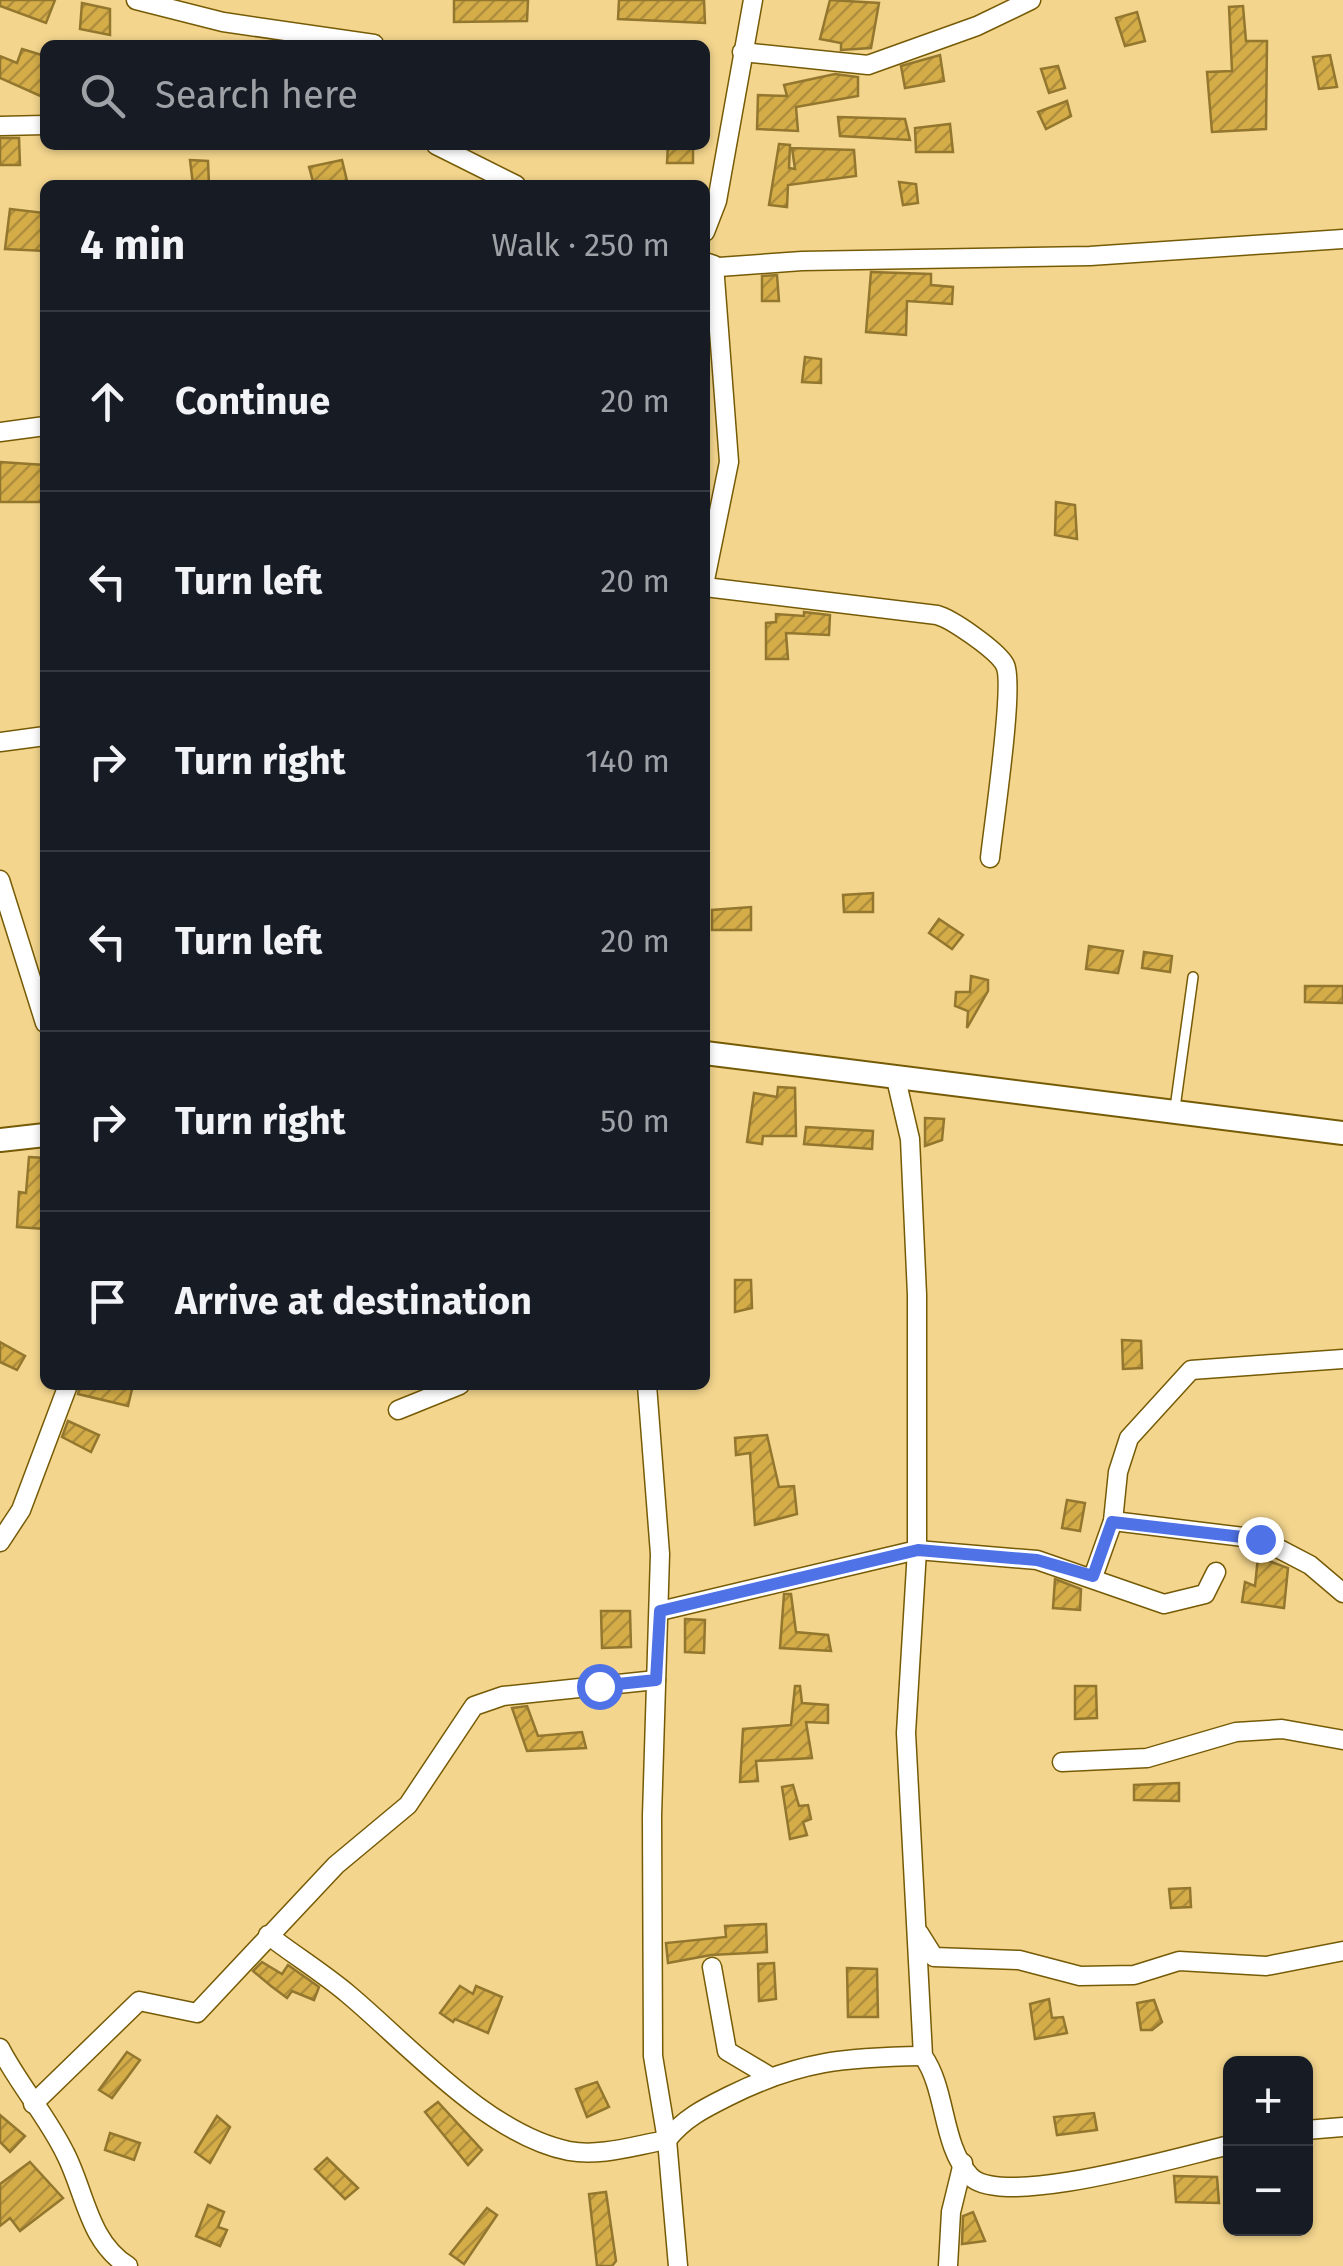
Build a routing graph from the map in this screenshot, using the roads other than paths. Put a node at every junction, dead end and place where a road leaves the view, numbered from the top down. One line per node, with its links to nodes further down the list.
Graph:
1 (136, 0): 4 (street)
2 (753, 0): 5 (street)
3 (1031, 0): 5 (street)
4 (347, 40)
5 (742, 52): 10 (street)
6 (40, 125): 7 (street)
7 (0, 126)
8 (446, 150): 9 (street)
9 (506, 180)
10 (710, 220)
11 (1343, 239): 12 (street)
12 (710, 265)
13 (710, 284): 16 (street)
14 (40, 427): 15 (street)
15 (0, 432)
16 (710, 559)
17 (710, 585): 20 (street)
18 (40, 737): 19 (street)
19 (0, 742)
20 (990, 858)
21 (0, 880): 23 (street)
22 (1193, 976): 26 (lane)
23 (40, 1007)
24 (710, 1055): 25 (street)
25 (896, 1079): 26 (street); 37 (street)
26 (1175, 1111): 27 (street)
27 (1343, 1133)
28 (40, 1136): 29 (street)
29 (0, 1140)
30 (1343, 1359): 35 (street)
31 (66, 1390): 36 (street)
32 (448, 1390): 34 (street)
33 (646, 1390): 41 (street)
34 (398, 1410)
35 (1112, 1522): 39 (street); 40 (street)
36 (2, 1535)
37 (918, 1550): 39 (street); 41 (street); 45 (street)
38 (1216, 1572): 39 (street)
39 (1093, 1576)
40 (1343, 1593)
41 (660, 1611): 42 (street)
42 (656, 1680): 46 (street); 55 (street)
43 (1343, 1740): 44 (street)
44 (1062, 1762)
45 (918, 1933): 47 (street); 50 (street)
46 (268, 1935): 52 (street); 55 (street)
47 (1343, 1952)
48 (712, 1967): 51 (street)
49 (0, 2048): 52 (street)
50 (923, 2056): 51 (street); 57 (street)
51 (769, 2076): 55 (street)
52 (33, 2104): 58 (street)
53 (1343, 2127): 54 (street)
54 (1313, 2129)
55 (667, 2140): 59 (street)
56 (1223, 2148): 57 (street)
57 (963, 2163): 60 (street)
58 (123, 2265)
59 (678, 2266)
60 (948, 2266)

